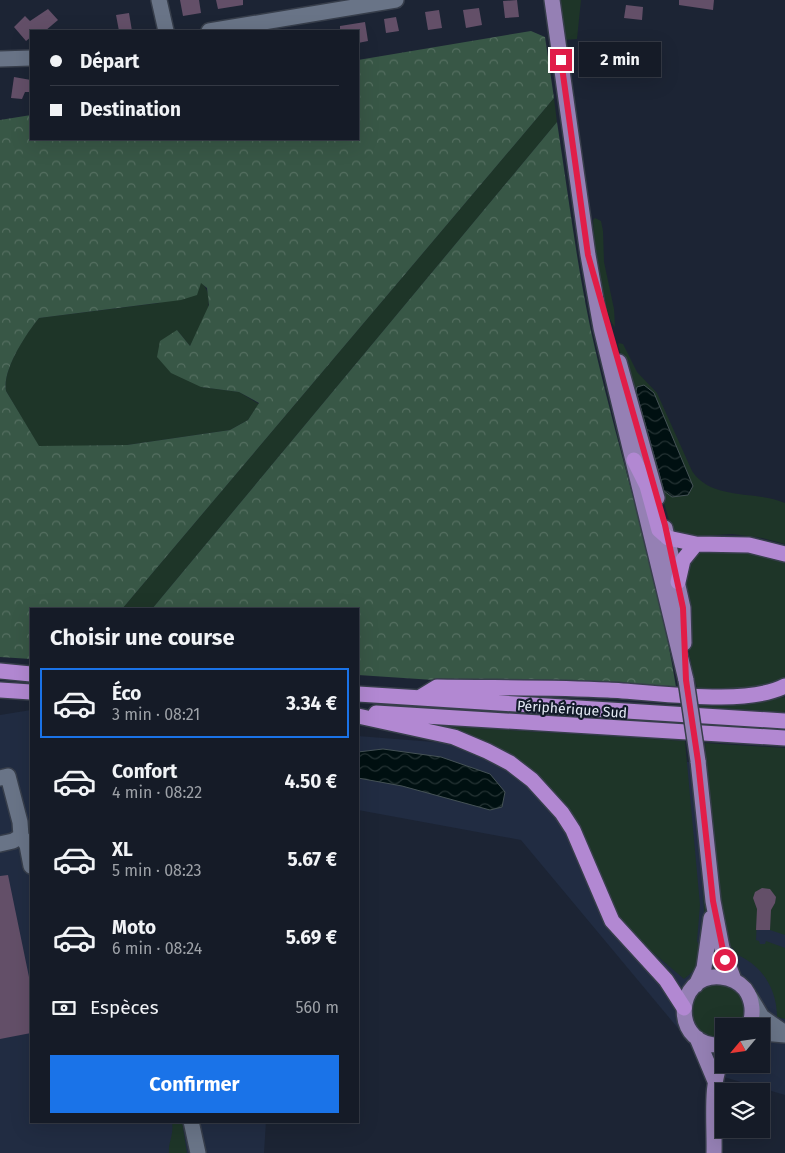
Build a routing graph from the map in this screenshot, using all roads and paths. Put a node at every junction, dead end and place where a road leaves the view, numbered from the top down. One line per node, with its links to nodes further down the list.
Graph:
1 (158, 0): 4 (street)
2 (396, 0): 5 (street)
3 (552, 0): 8 (main road)
4 (166, 30)
5 (215, 30)
6 (1, 56): 7 (street)
7 (30, 58)
8 (588, 255): 9 (main road); 10 (main road)
9 (634, 460): 10 (highway); 16 (main road)
10 (668, 538): 11 (highway); 13 (main road)
11 (696, 544): 12 (highway); 13 (highway)
12 (785, 554)
13 (678, 582): 16 (main road)
14 (0, 672): 15 (highway)
15 (30, 674)
16 (686, 680): 30 (main road, bridge)
17 (785, 686): 21 (highway)
18 (0, 690): 19 (highway)
19 (30, 692)
20 (359, 694): 21 (highway, Périphérique Sud)
21 (419, 698): 24 (highway, Périphérique Sud)
22 (359, 712): 25 (highway, Périphérique Sud)
23 (359, 716): 34 (highway)
24 (785, 721)
25 (785, 738)
26 (0, 778): 27 (street)
27 (21, 836): 28 (street); 29 (street)
28 (0, 844)
29 (30, 861)
30 (713, 901): 31 (main road); 32 (main road)
31 (734, 980): 32 (main road); 33 (main road)
32 (696, 985): 34 (main road)
33 (749, 996): 35 (main road); 37 (street)
34 (684, 1008): 38 (main road)
35 (750, 1018)
36 (770, 1033): 37 (street)
37 (785, 1034)
38 (697, 1038): 39 (main road); 41 (main road)
39 (715, 1045)
40 (717, 1073): 41 (main road)
41 (715, 1082): 44 (main road)
42 (190, 1123): 43 (street)
43 (198, 1153)
44 (714, 1153)

